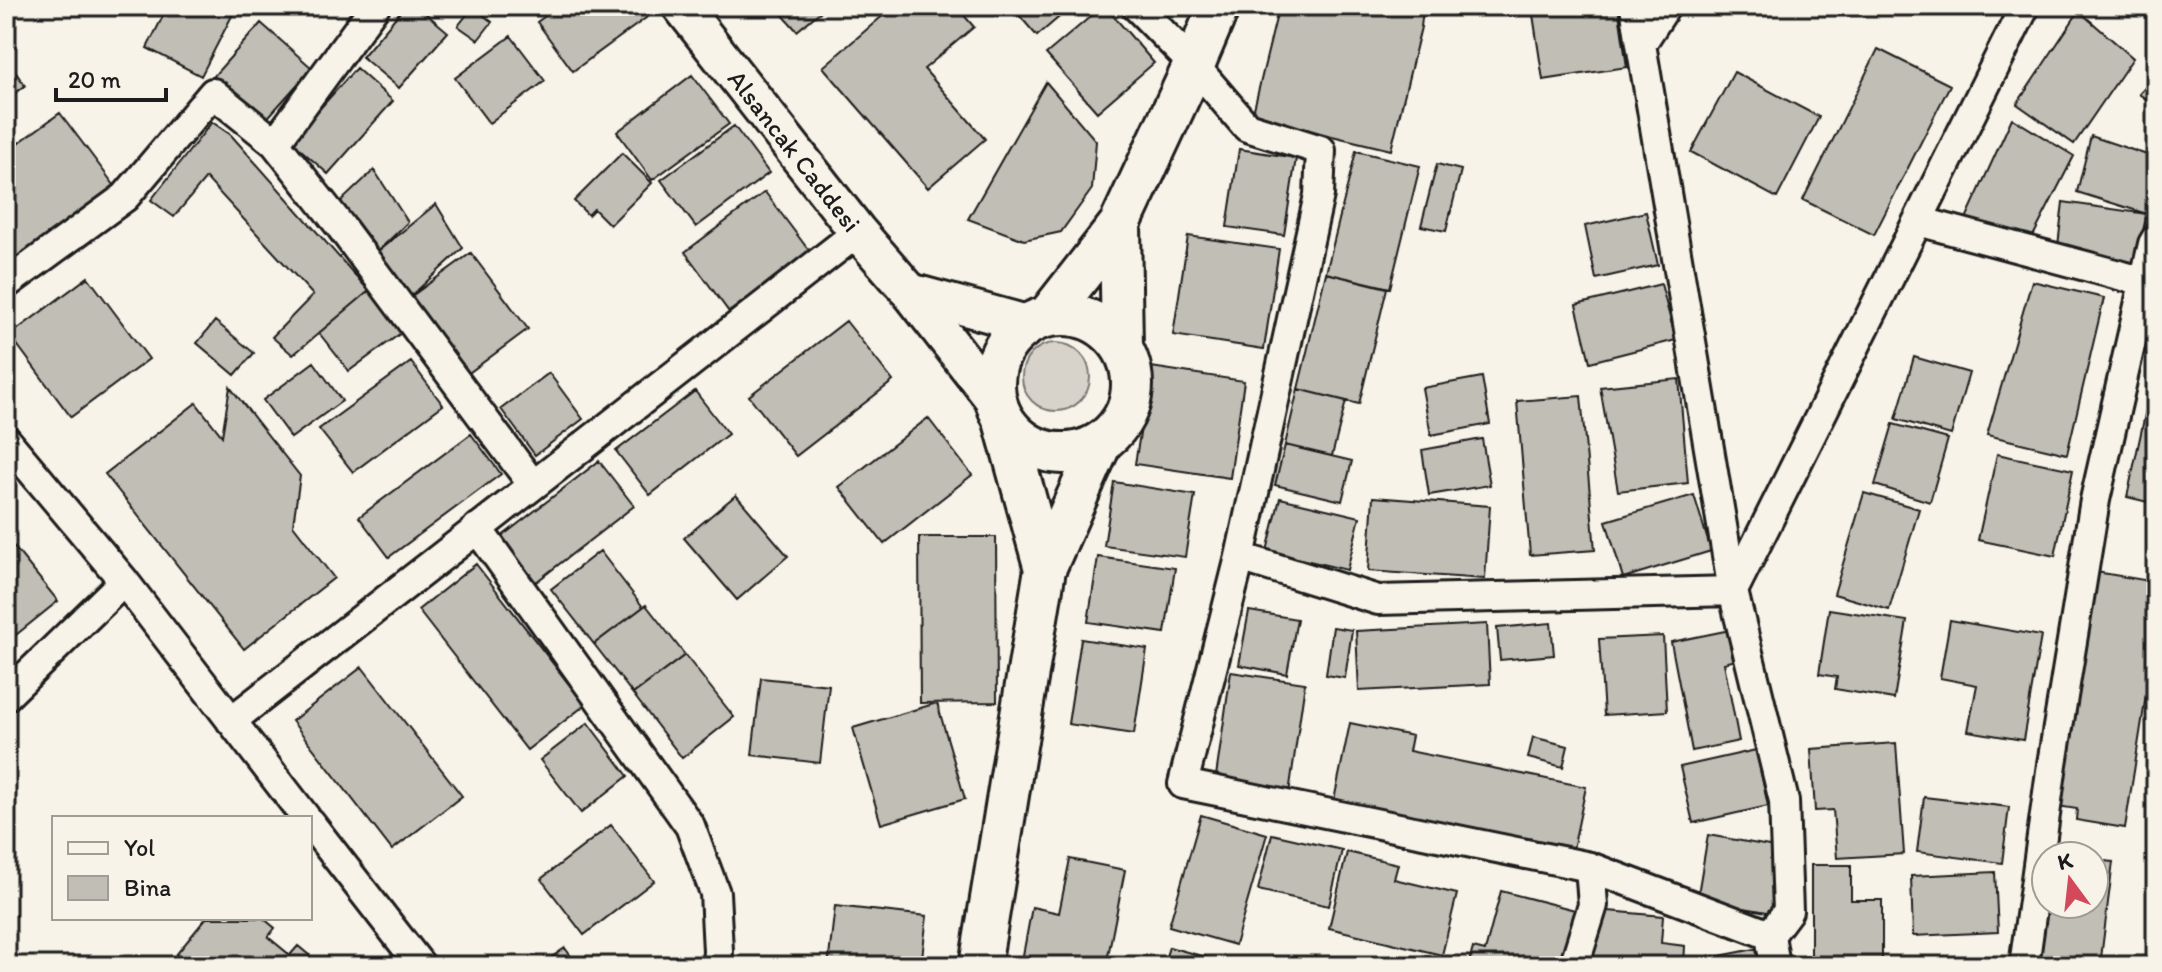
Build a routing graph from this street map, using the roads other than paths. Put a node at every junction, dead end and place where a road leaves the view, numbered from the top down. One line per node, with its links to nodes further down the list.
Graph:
1 (375, 6): 10 (street)
2 (681, 6): 13 (street, Alsancak Caddesi)
3 (1136, 6): 9 (street)
4 (1219, 6): 9 (main road)
5 (1635, 6): 8 (street)
6 (1666, 6): 8 (street)
7 (2025, 6): 11 (street)
8 (1641, 44): 28 (street)
9 (1194, 65): 12 (main road); 25 (street)
10 (275, 143): 16 (street); 23 (street)
11 (1918, 221): 15 (street); 28 (street)
12 (1120, 224): 18 (main road); 19 (main road)
13 (858, 232): 17 (street, Alsancak Caddesi); 23 (street)
14 (2156, 239): 15 (street)
15 (2145, 282): 40 (street)
16 (6, 284)
17 (910, 292): 18 (street); 20 (street, Alsancak Caddesi)
18 (1038, 320): 19 (main road); 20 (main road)
19 (1122, 347): 22 (main road)
20 (999, 411): 22 (main road); 26 (main road)
21 (6, 440): 27 (street)
22 (1101, 443): 26 (main road)
23 (533, 485): 24 (street)
24 (477, 528): 30 (street); 36 (street)
25 (1240, 557): 28 (street); 33 (street)
26 (1045, 569): 37 (main road)
27 (124, 581): 29 (street); 30 (street)
28 (1733, 591): 34 (street)
29 (6, 696)
30 (231, 721): 31 (street)
31 (304, 816)
32 (312, 826): 35 (street)
33 (1590, 867): 34 (street); 38 (street)
34 (1770, 935): 39 (street)
35 (421, 966)
36 (717, 966)
37 (980, 966)
38 (1574, 966)
39 (1775, 966)
40 (2024, 966)

